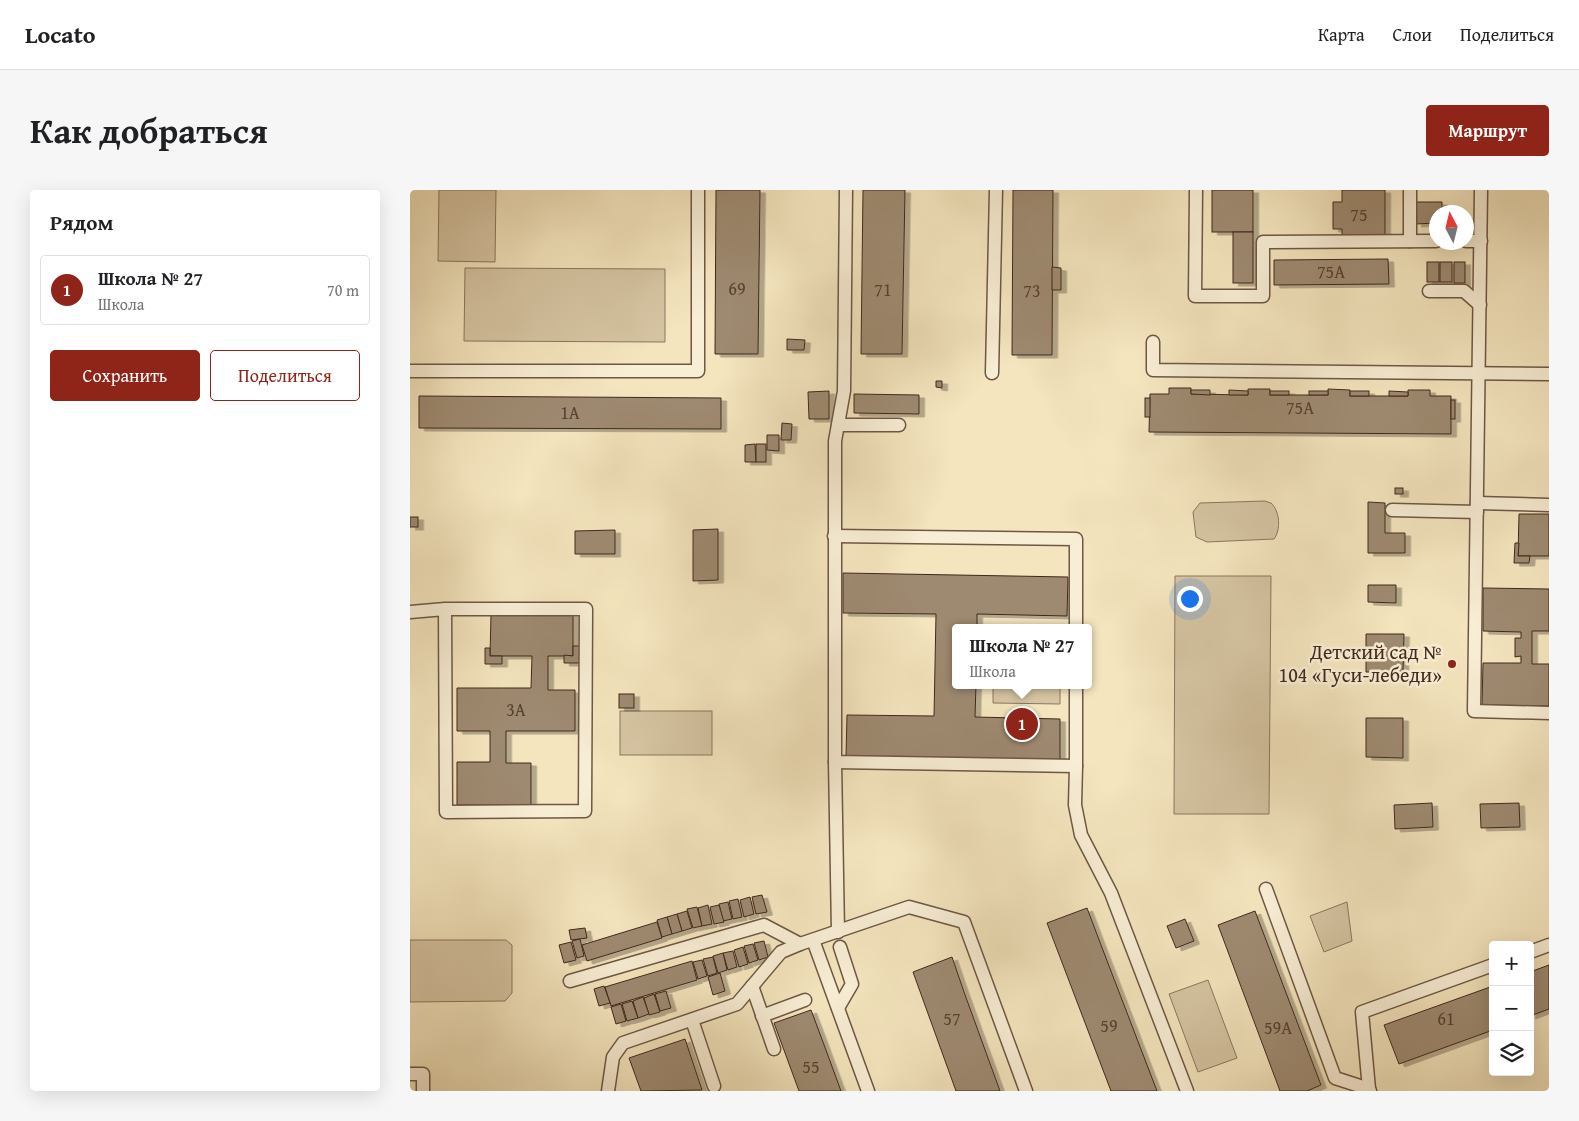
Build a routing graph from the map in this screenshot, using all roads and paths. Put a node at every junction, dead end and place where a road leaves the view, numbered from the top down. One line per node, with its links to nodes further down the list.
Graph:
1 (698, 190): 14 (lane)
2 (846, 190): 18 (lane)
3 (996, 190): 15 (lane)
4 (1196, 190): 7 (lane)
5 (1410, 190): 7 (lane)
6 (1481, 190): 10 (lane)
7 (1410, 241): 8 (lane)
8 (1429, 241)
9 (1474, 241): 10 (lane)
10 (1481, 241): 12 (lane)
11 (1429, 291): 12 (lane)
12 (1480, 305): 16 (lane)
13 (1154, 342): 16 (lane)
14 (410, 371)
15 (992, 373)
16 (1479, 373): 17 (lane); 21 (lane)
17 (1549, 374)
18 (838, 425): 19 (lane); 23 (lane)
19 (899, 425)
20 (1549, 505): 21 (lane)
21 (1477, 508): 22 (lane); 28 (lane)
22 (1392, 510)
23 (834, 536): 26 (lane); 29 (lane)
24 (445, 609): 24 (lane); 25 (lane)
25 (410, 612)
26 (1076, 624)
27 (1076, 689): 30 (lane)
28 (1549, 713)
29 (835, 762): 30 (lane); 32 (lane)
30 (1076, 766): 53 (lane)
31 (1266, 889): 48 (lane)
32 (838, 932): 33 (lane); 52 (lane)
33 (813, 940): 34 (lane); 42 (lane)
34 (800, 944): 39 (lane); 40 (lane)
35 (1549, 945): 37 (lane)
36 (840, 947): 42 (lane)
37 (1534, 951)
38 (1489, 966): 48 (lane)
39 (570, 982)
40 (752, 986): 43 (lane); 44 (lane)
41 (805, 1000): 43 (lane)
42 (838, 1008): 51 (lane)
43 (762, 1016): 45 (lane)
44 (692, 1020): 47 (lane); 50 (lane)
45 (774, 1049)
46 (410, 1074): 49 (lane)
47 (714, 1086)
48 (1370, 1090)
49 (423, 1091)
50 (608, 1091)
51 (868, 1091)
52 (1026, 1091)
53 (1187, 1091)

